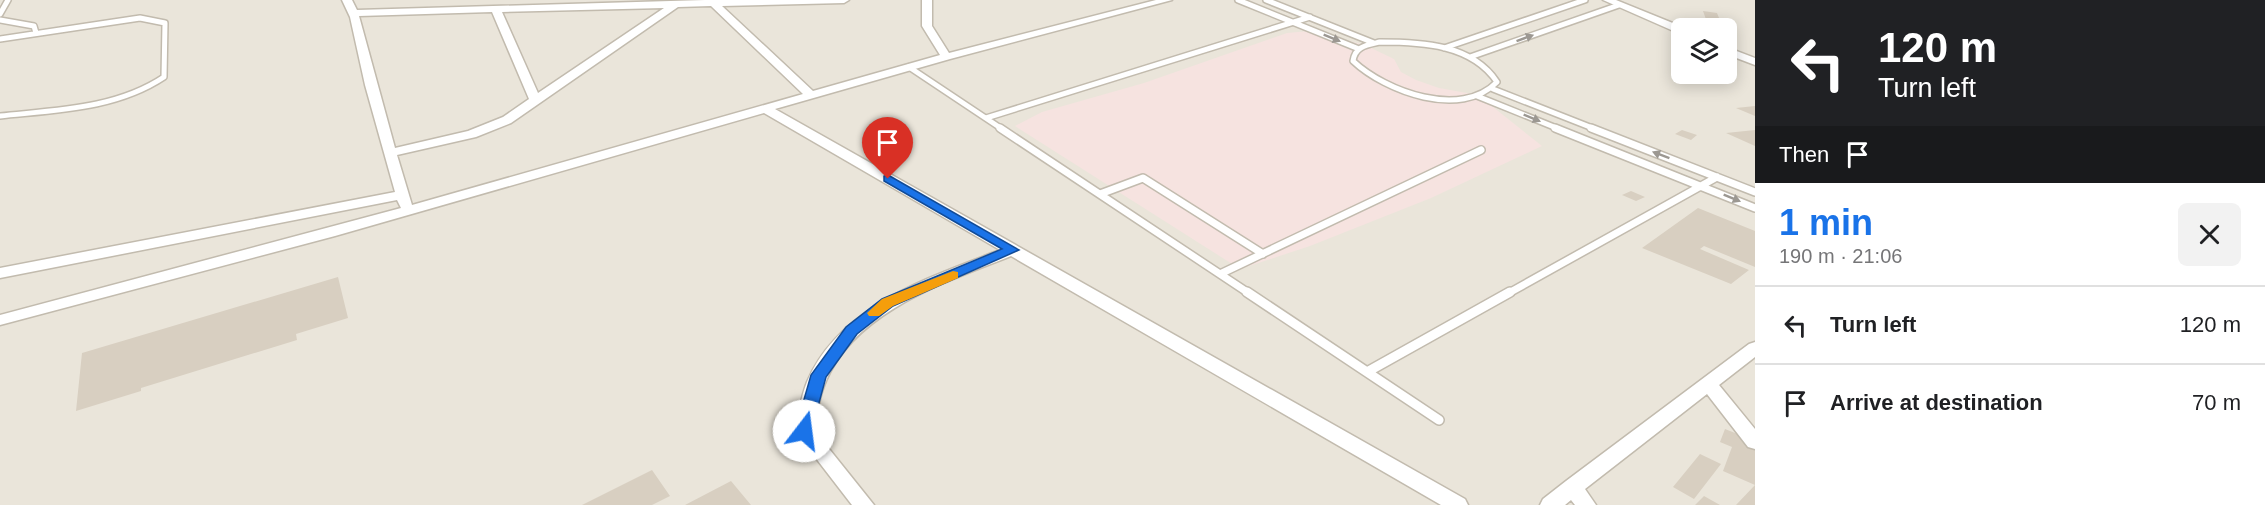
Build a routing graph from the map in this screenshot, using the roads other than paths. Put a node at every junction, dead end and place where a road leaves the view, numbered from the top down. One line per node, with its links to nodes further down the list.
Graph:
1 (8, 0): 17 (lane)
2 (347, 0): 16 (street)
3 (844, 0): 11 (street)
4 (927, 0): 28 (street)
5 (1167, 0): 28 (street)
6 (1238, 0): 20 (lane)
7 (1266, 0): 18 (lane)
8 (1585, 0): 25 (lane)
9 (1608, 0): 13 (street)
10 (1645, 0): 15 (street)
11 (711, 2): 12 (street); 33 (street)
12 (676, 4): 14 (street); 35 (street)
13 (1619, 5): 15 (street); 29 (lane, one-way to 13)
14 (496, 9): 16 (street); 35 (street)
15 (1631, 10): 21 (street)
16 (353, 13): 40 (street)
17 (0, 14)
18 (1310, 17): 20 (lane); 24 (lane)
19 (0, 20): 22 (lane)
20 (1294, 22): 26 (lane, one-way to 26); 38 (lane)
21 (1671, 26)
22 (36, 33): 23 (lane); 37 (lane)
23 (0, 39)
24 (1376, 43): 25 (lane); 26 (lane)
25 (1444, 48): 29 (lane)
26 (1359, 49): 34 (lane)
27 (1737, 55): 30 (street)
28 (946, 57): 31 (street)
29 (1470, 57): 32 (lane)
30 (1755, 62)
31 (909, 67): 33 (street); 38 (lane)
32 (1493, 89): 34 (lane); 41 (lane, one-way to 32)
33 (809, 94): 36 (street)
34 (1477, 96): 42 (lane, one-way to 42)
35 (535, 99): 40 (street)
36 (764, 108): 47 (street); 48 (street)
37 (0, 116)
38 (986, 118): 44 (lane)
39 (1481, 150): 49 (lane)
40 (390, 153): 45 (street)
41 (1717, 177): 42 (lane); 43 (lane)
42 (1701, 186): 46 (lane, one-way to 46); 54 (lane)
43 (1755, 192)
44 (1100, 194): 49 (lane); 51 (lane)
45 (402, 195): 47 (street); 50 (street)
46 (1755, 208)
47 (407, 211): 52 (street)
48 (1012, 250): 59 (street); 60 (street)
49 (1263, 254): 51 (lane)
50 (0, 273)
51 (1220, 274): 54 (lane)
52 (0, 320)
53 (1755, 348): 55 (street)
54 (1367, 372): 56 (lane)
55 (1708, 384): 57 (street); 58 (street)
56 (1439, 420)
57 (1755, 442)
58 (1573, 487): 61 (street); 62 (street)
59 (864, 505)
60 (1458, 505)
61 (1550, 505)
62 (1586, 505)

